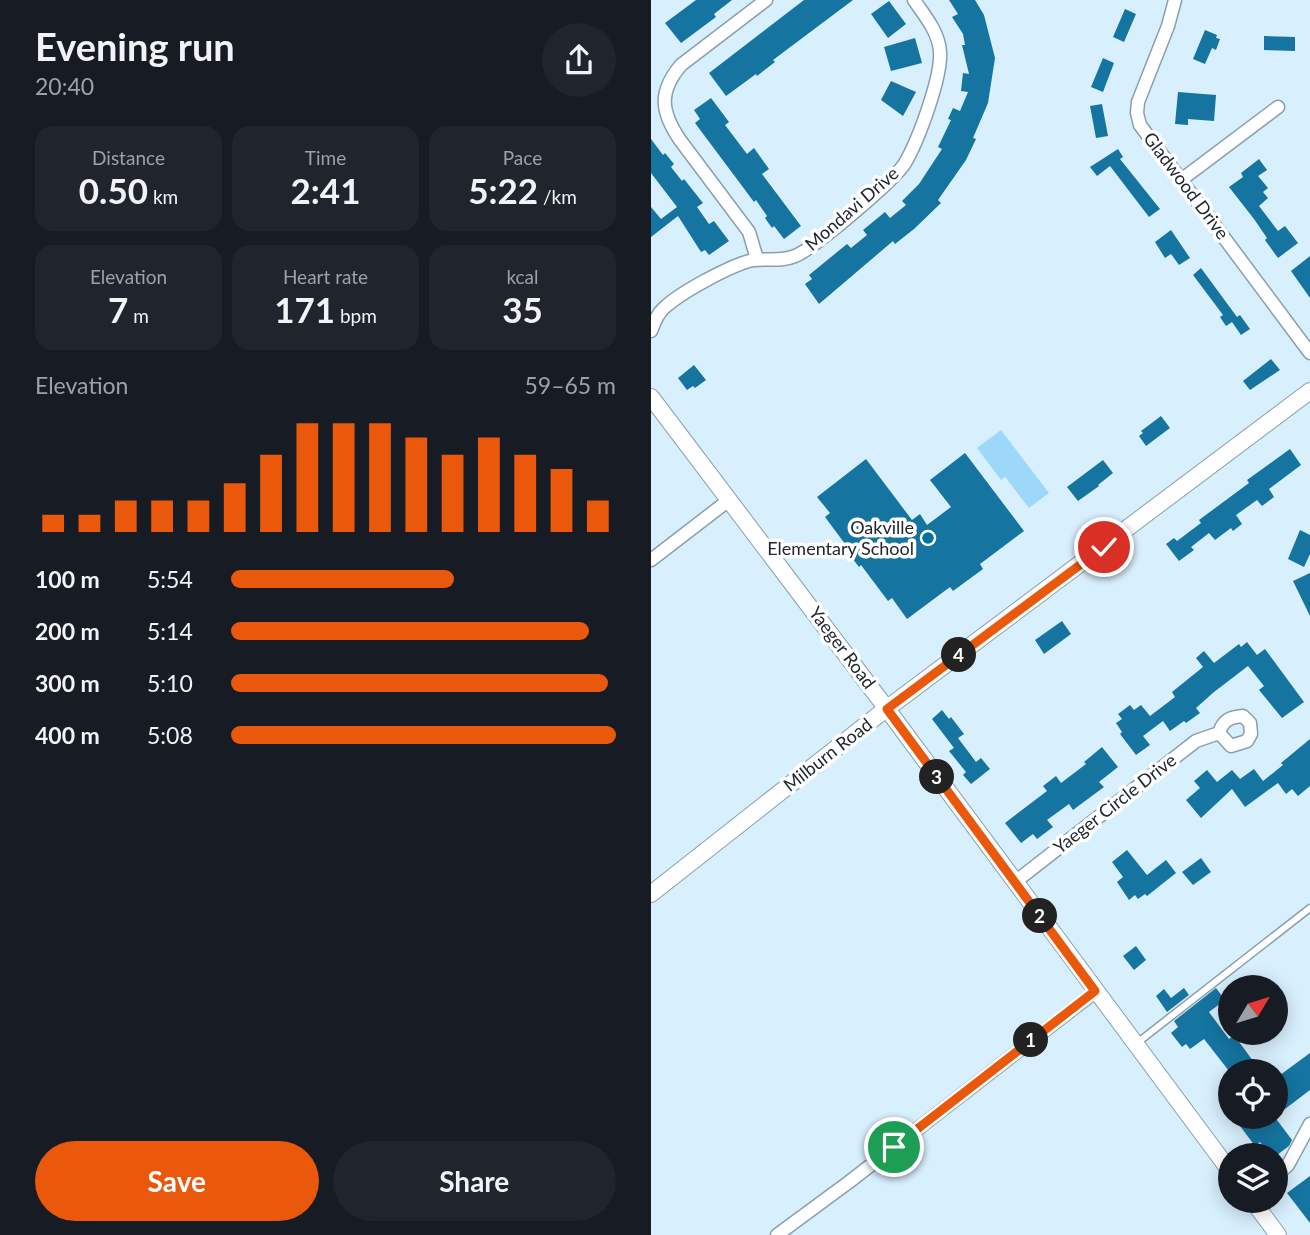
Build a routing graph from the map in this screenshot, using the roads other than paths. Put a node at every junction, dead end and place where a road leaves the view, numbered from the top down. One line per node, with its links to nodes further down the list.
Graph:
1 (766, 0): 6 (street)
2 (914, 0): 6 (street, Mondavi Drive)
3 (1175, 0): 5 (street, Gladwood Drive)
4 (1278, 107): 5 (street)
5 (1181, 180): 8 (street, Gladwood Drive)
6 (757, 259): 7 (street, Mondavi Drive)
7 (651, 331)
8 (1310, 353)
9 (1310, 391): 13 (street, Milburn Road)
10 (651, 397): 11 (street, Yaeger Road)
11 (729, 500): 12 (street); 13 (street, Yaeger Road)
12 (651, 561)
13 (887, 709): 15 (street, Yaeger Road); 16 (street, Milburn Road)
14 (1219, 733): 15 (street, Yaeger Circle Drive)
15 (1015, 882): 18 (street, Yaeger Road)
16 (651, 894)
17 (1310, 908): 19 (lane)
18 (1095, 991): 19 (street, Yaeger Road); 24 (street)
19 (1135, 1044): 21 (street, Yaeger Road)
20 (1310, 1125): 22 (street)
21 (1218, 1155)
22 (1288, 1165)
23 (1262, 1213): 25 (street)
24 (777, 1235)
25 (1278, 1235)

